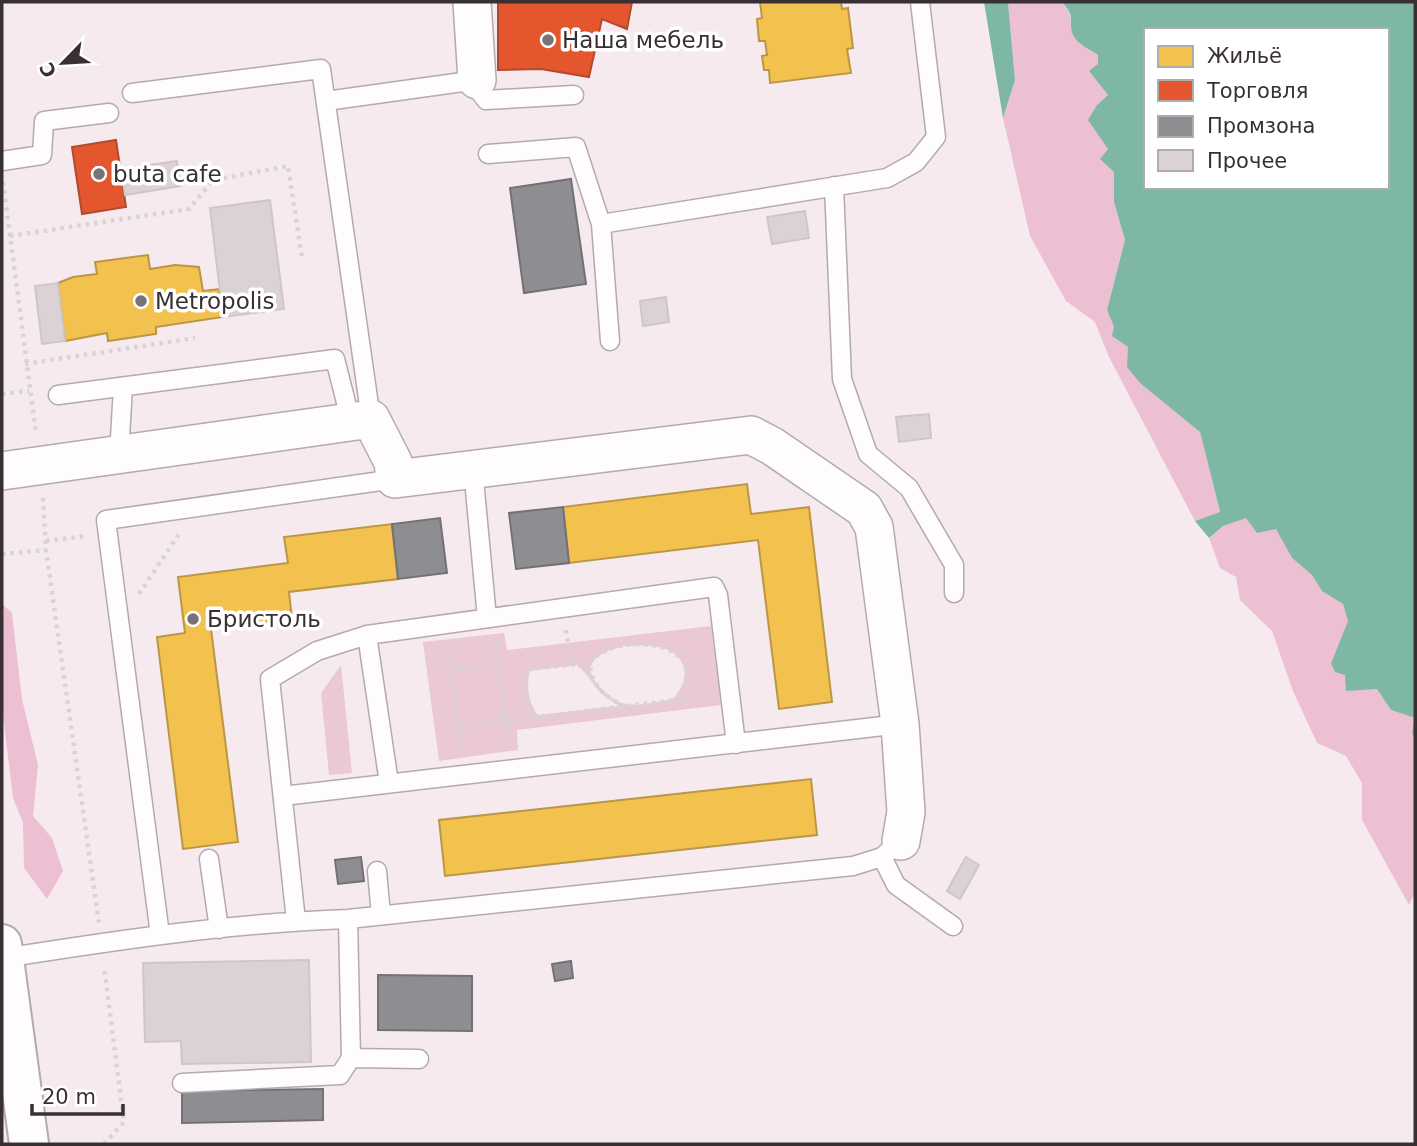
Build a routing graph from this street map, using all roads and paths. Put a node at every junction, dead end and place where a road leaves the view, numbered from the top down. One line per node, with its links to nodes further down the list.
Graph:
1 (472, 2): 3 (street)
2 (920, 2): 11 (lane)
3 (477, 80): 5 (lane); 6 (lane)
4 (132, 93): 6 (lane)
5 (574, 95)
6 (326, 101): 22 (lane)
7 (109, 113): 9 (lane)
8 (488, 154): 12 (lane)
9 (2, 161)
10 (2, 174): 13 (path)
11 (834, 186): 12 (lane); 33 (lane)
12 (601, 224): 16 (lane)
13 (10, 236): 14 (path); 17 (path)
14 (302, 258)
15 (195, 338): 17 (path)
16 (610, 341)
17 (25, 364): 19 (path)
18 (123, 387): 21 (lane); 22 (lane); 23 (lane)
19 (30, 391): 20 (path); 24 (path)
20 (2, 394)
21 (58, 396)
22 (361, 420): 23 (street); 27 (street)
23 (119, 455): 24 (street)
24 (41, 466): 26 (street); 30 (path)
25 (473, 468): 27 (street); 35 (lane); 48 (street)
26 (2, 471)
27 (395, 479): 28 (lane)
28 (197, 507): 29 (lane); 36 (path)
29 (107, 533): 30 (path); 36 (lane)
30 (46, 541): 31 (path)
31 (46, 550): 32 (path); 64 (path)
32 (2, 554)
33 (954, 593)
34 (563, 609): 35 (lane); 39 (path); 50 (lane)
35 (490, 618): 37 (lane); 40 (path)
36 (119, 625): 63 (lane)
37 (444, 625): 38 (lane); 41 (path)
38 (367, 635): 53 (lane); 54 (lane)
39 (571, 664): 42 (path); 46 (path)
40 (499, 665): 41 (path); 47 (path)
41 (451, 670): 49 (path)
42 (590, 674): 44 (path); 45 (path)
43 (710, 696): 44 (path)
44 (674, 700): 45 (path)
45 (626, 706): 46 (path)
46 (537, 717): 47 (path)
47 (506, 721): 49 (path); 51 (path)
48 (900, 724): 50 (lane); 55 (street)
49 (458, 726): 52 (path)
50 (736, 744): 51 (lane)
51 (511, 769): 52 (lane)
52 (465, 773): 53 (lane)
53 (389, 783): 54 (lane)
54 (283, 796): 60 (lane)
55 (892, 849): 58 (lane); 61 (lane)
56 (209, 859): 62 (lane)
57 (377, 871): 58 (lane)
58 (382, 915): 59 (lane)
59 (348, 919): 60 (lane); 66 (lane)
60 (296, 921): 62 (lane)
61 (953, 926)
62 (219, 929): 63 (lane)
63 (160, 935): 64 (lane)
64 (101, 943): 65 (lane); 70 (path)
65 (3, 951): 69 (main road)
66 (351, 1058): 67 (lane); 68 (lane)
67 (419, 1059)
68 (182, 1083)
69 (29, 1144)
70 (104, 1144)

